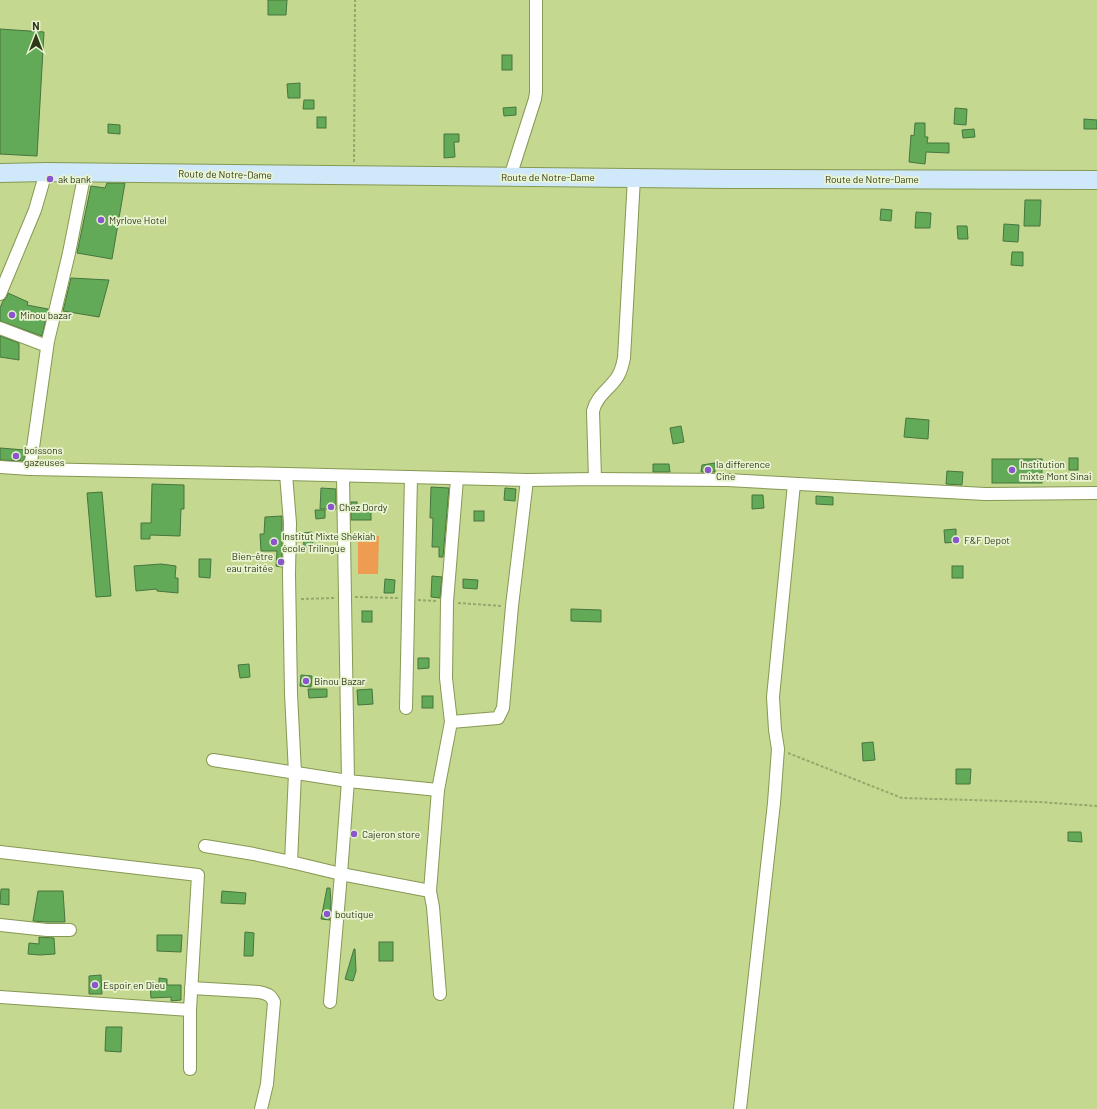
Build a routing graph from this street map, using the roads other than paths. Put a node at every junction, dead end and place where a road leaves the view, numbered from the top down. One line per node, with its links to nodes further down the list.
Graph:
1 (536, 0): 5 (street)
2 (46, 172): 3 (street, Route de Notre-Dame); 4 (street, Route de Notre-Dame); 8 (street)
3 (85, 172): 5 (street, Route de Notre-Dame); 10 (street)
4 (0, 173)
5 (510, 177): 6 (street, Route de Notre-Dame)
6 (634, 178): 7 (street, Route de Notre-Dame); 17 (street)
7 (1097, 180)
8 (0, 294)
9 (0, 328): 10 (street)
10 (48, 346): 12 (street)
11 (0, 467): 12 (street)
12 (30, 469): 13 (street)
13 (286, 474): 14 (street); 24 (street)
14 (343, 476): 15 (street); 25 (street)
15 (411, 478): 16 (street); 21 (street)
16 (457, 479): 18 (street); 22 (street)
17 (595, 479): 18 (street); 19 (street)
18 (526, 480): 22 (street)
19 (794, 484): 20 (street); 41 (street)
20 (1097, 493)
21 (406, 708)
22 (451, 722): 26 (street)
23 (213, 760): 24 (street)
24 (295, 773): 25 (street); 29 (street)
25 (348, 781): 26 (street); 30 (street)
26 (438, 790): 31 (street)
27 (205, 846): 29 (street)
28 (0, 852): 34 (street)
29 (291, 862): 30 (street)
30 (342, 874): 31 (street); 37 (street)
31 (430, 891): 35 (street)
32 (0, 925): 33 (street)
33 (70, 930)
34 (192, 988): 38 (street); 40 (street)
35 (440, 994)
36 (0, 997): 38 (street)
37 (330, 1002)
38 (190, 1010): 39 (street)
39 (190, 1069)
40 (261, 1109)
41 (740, 1109)

